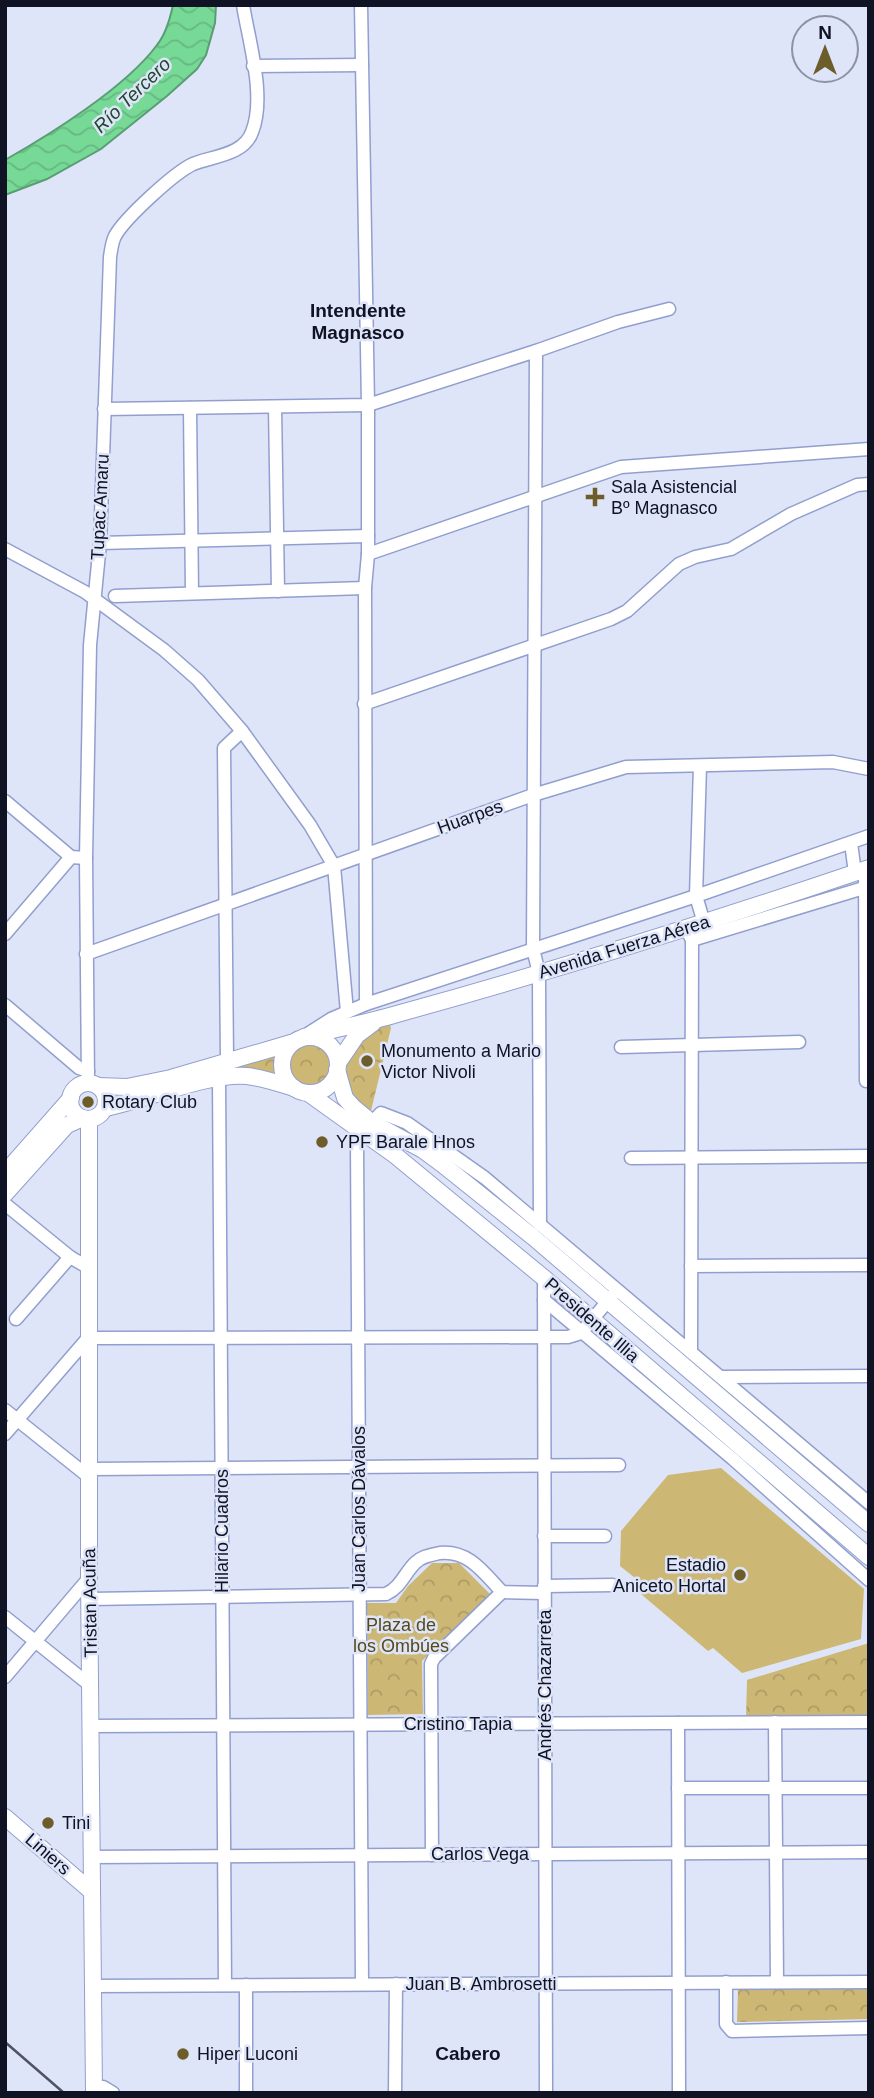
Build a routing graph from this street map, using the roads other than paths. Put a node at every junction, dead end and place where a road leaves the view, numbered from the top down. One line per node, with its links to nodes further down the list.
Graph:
1 (243, 5): 4 (street, Tupac Amaru)
2 (361, 5): 3 (street)
3 (362, 65): 4 (street); 7 (street)
4 (253, 66): 10 (street, Tupac Amaru)
5 (669, 309): 6 (street)
6 (536, 351): 7 (street); 13 (street)
7 (368, 405): 8 (street); 14 (street)
8 (275, 407): 9 (street); 16 (street)
9 (191, 408): 10 (street); 15 (street)
10 (104, 409): 17 (street, Tupac Amaru)
11 (869, 449): 13 (street)
12 (869, 484): 25 (street)
13 (535, 495): 19 (street); 25 (street)
14 (368, 536): 16 (street); 19 (street)
15 (191, 539): 16 (street); 17 (street); 22 (street)
16 (277, 539): 21 (street)
17 (100, 543): 24 (street, Tupac Amaru)
18 (5, 549): 24 (street)
19 (368, 554): 20 (street)
20 (365, 588): 21 (street); 26 (street)
21 (278, 591): 22 (street)
22 (192, 593): 23 (street)
23 (114, 596)
24 (94, 598): 27 (street); 36 (street, Tupac Amaru)
25 (535, 644): 26 (street); 30 (street)
26 (364, 704): 34 (street)
27 (242, 731): 37 (street); 41 (street)
28 (700, 766): 29 (street, Huarpes); 30 (street, Huarpes); 40 (street)
29 (869, 769)
30 (533, 795): 34 (street, Huarpes); 45 (street)
31 (5, 801): 35 (street)
32 (869, 836): 33 (street)
33 (851, 843): 38 (street); 40 (street)
34 (364, 855): 37 (street, Huarpes); 48 (street)
35 (71, 857): 36 (street); 43 (street)
36 (86, 858): 46 (street, Tupac Amaru)
37 (334, 866): 41 (street, Huarpes); 50 (street)
38 (863, 870): 39 (street); 42 (main road, Avenida Fuerza Aérea)
39 (867, 887): 44 (street); 60 (street)
40 (696, 896): 42 (street); 45 (street)
41 (225, 903): 46 (street, Huarpes); 56 (street)
42 (704, 923): 44 (main road, Avenida Fuerza Aérea)
43 (5, 934)
44 (689, 934): 47 (main road, Avenida Fuerza Aérea); 54 (street)
45 (533, 949): 47 (street); 48 (street)
46 (86, 954): 59 (street, Tupac Amaru)
47 (539, 973): 51 (main road, Avenida Fuerza Aérea); 72 (street)
48 (366, 1004): 50 (street)
49 (5, 1005): 59 (street)
50 (347, 1012): 52 (street)
51 (378, 1019): 52 (main road, Avenida Fuerza Aérea); 57 (main road)
52 (299, 1040): 56 (main road, Avenida Fuerza Aérea); 57 (main road); 61 (main road)
53 (799, 1042): 54 (street)
54 (692, 1044): 55 (street); 67 (street)
55 (621, 1046)
56 (227, 1060): 59 (main road, Avenida Fuerza Aérea)
57 (338, 1067): 61 (main road); 65 (main road, Presidente Illia)
58 (219, 1078): 61 (main road, Presidente Illia); 63 (main road, Presidente Illia); 85 (street, Hilario Cuadros)
59 (91, 1080): 62 (main road); 63 (main road)
60 (866, 1081)
61 (301, 1090): 65 (main road, Presidente Illia)
62 (71, 1098): 64 (main road); 69 (main road)
63 (105, 1108): 64 (main road)
64 (86, 1118): 70 (main road); 76 (main road, Tristan Acuña)
65 (367, 1127): 72 (street); 77 (main road, Presidente Illia); 78 (main road, Presidente Illia); 83 (street, Juan Carlos Dávalos)
66 (869, 1156): 67 (street)
67 (691, 1157): 68 (street); 75 (street)
68 (631, 1158)
69 (5, 1172)
70 (5, 1194)
71 (5, 1204): 73 (street)
72 (540, 1225): 78 (street)
73 (70, 1257): 76 (street); 80 (street)
74 (869, 1265): 75 (street)
75 (691, 1266): 87 (street)
76 (89, 1268): 86 (main road, Tristan Acuña)
77 (544, 1278): 79 (street, Andrés Chazarreta); 81 (main road, Presidente Illia)
78 (613, 1295): 81 (street); 87 (street); 100 (main road, Presidente Illia)
79 (544, 1300): 82 (street); 84 (street, Andrés Chazarreta)
80 (16, 1319)
81 (593, 1321): 82 (street); 93 (main road, Presidente Illia)
82 (580, 1333): 84 (street); 93 (street)
83 (358, 1336): 84 (street); 85 (street); 96 (street, Juan Carlos Dávalos)
84 (544, 1336): 95 (street, Andrés Chazarreta)
85 (221, 1337): 86 (street); 97 (street, Hilario Cuadros)
86 (89, 1338): 91 (street); 98 (main road, Tristan Acuña)
87 (691, 1351): 89 (street)
88 (869, 1376): 89 (street)
89 (721, 1377): 99 (street)
90 (5, 1410): 91 (street)
91 (17, 1420): 92 (street); 98 (street)
92 (5, 1434)
93 (737, 1454): 103 (main road, Presidente Illia); 105 (street)
94 (619, 1465): 95 (street)
95 (544, 1466): 96 (street); 101 (street, Andrés Chazarreta)
96 (359, 1467): 97 (street); 110 (street, Juan Carlos Dávalos)
97 (222, 1468): 98 (street); 109 (street, Hilario Cuadros)
98 (89, 1473): 104 (main road, Tristan Acuña)
99 (869, 1503)
100 (869, 1524)
101 (544, 1536): 102 (street); 107 (street, Andrés Chazarreta)
102 (606, 1536)
103 (869, 1557)
104 (89, 1578): 111 (main road, Tristan Acuña); 113 (street)
105 (869, 1580)
106 (612, 1584): 107 (street)
107 (544, 1589): 108 (street); 120 (street, Andrés Chazarreta)
108 (502, 1592): 110 (street); 119 (street)
109 (222, 1597): 110 (street); 111 (street); 123 (street, Hilario Cuadros)
110 (360, 1597): 121 (street, Juan Carlos Dávalos)
111 (90, 1599): 115 (main road, Tristan Acuña)
112 (5, 1617): 113 (street)
113 (35, 1643): 114 (street); 115 (street)
114 (5, 1677)
115 (91, 1686): 122 (main road, Tristan Acuña)
116 (775, 1722): 117 (street, Cristino Tapia); 118 (street, Cristino Tapia); 125 (street)
117 (869, 1722)
118 (678, 1723): 120 (street, Cristino Tapia); 124 (street)
119 (432, 1724): 120 (street, Cristino Tapia); 121 (street, Cristino Tapia); 131 (street)
120 (545, 1724): 132 (street, Andrés Chazarreta)
121 (360, 1725): 123 (street, Cristino Tapia); 133 (street, Juan Carlos Dávalos)
122 (90, 1726): 123 (street, Cristino Tapia); 135 (main road, Tristan Acuña)
123 (223, 1726): 134 (street, Hilario Cuadros)
124 (678, 1788): 125 (street); 129 (street)
125 (775, 1788): 126 (street); 130 (street)
126 (869, 1788)
127 (5, 1817): 136 (main road, Liniers)
128 (869, 1852): 130 (street, Carlos Vega)
129 (678, 1853): 130 (street, Carlos Vega); 132 (street, Carlos Vega); 140 (street)
130 (776, 1853): 137 (street)
131 (432, 1854): 132 (street, Carlos Vega); 133 (street, Carlos Vega)
132 (545, 1854): 139 (street, Andrés Chazarreta)
133 (361, 1855): 134 (street, Carlos Vega); 143 (street, Juan Carlos Dávalos)
134 (224, 1856): 135 (street, Carlos Vega); 145 (street, Hilario Cuadros)
135 (91, 1857): 136 (main road, Tristan Acuña)
136 (91, 1891): 146 (main road, Tristan Acuña)
137 (777, 1982): 138 (street, Juan B. Ambrosetti); 141 (street, Juan B. Ambrosetti)
138 (869, 1982)
139 (545, 1983): 140 (street, Juan B. Ambrosetti); 144 (street, Juan B. Ambrosetti); 152 (street, Andrés Chazarreta)
140 (678, 1983): 141 (street, Juan B. Ambrosetti); 153 (street)
141 (726, 1983): 147 (street)
142 (246, 1984): 143 (street, Juan B. Ambrosetti); 145 (street, Juan B. Ambrosetti); 150 (street)
143 (362, 1984): 144 (street, Juan B. Ambrosetti)
144 (396, 1984): 151 (street)
145 (225, 1985): 146 (street, Juan B. Ambrosetti)
146 (92, 1986): 148 (main road, Tristan Acuña)
147 (869, 2028)
148 (94, 2090): 149 (street)
149 (113, 2093)
150 (247, 2093)
151 (395, 2093)
152 (545, 2093)
153 (679, 2093)

